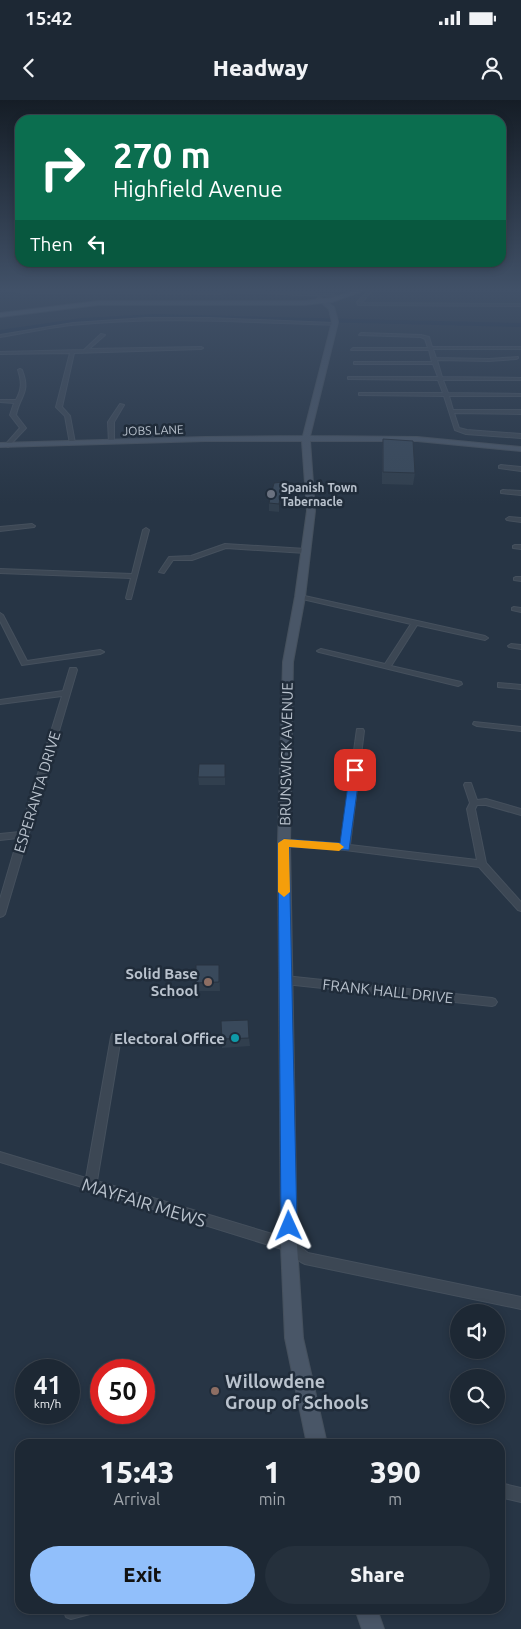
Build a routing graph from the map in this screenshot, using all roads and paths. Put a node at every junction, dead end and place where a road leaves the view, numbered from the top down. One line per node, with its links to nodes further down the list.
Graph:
1 (70, 361): 21 (street)
2 (325, 361): 19 (main road, BRUNSWICK AVENUE)
3 (425, 361): 5 (street)
4 (434, 361): 8 (street)
5 (356, 364)
6 (20, 370): 14 (street)
7 (350, 378): 8 (street)
8 (440, 378): 9 (street); 11 (street)
9 (521, 379)
10 (361, 394): 11 (street)
11 (445, 394): 12 (street); 16 (street)
12 (521, 395)
13 (0, 401): 14 (street)
14 (18, 402): 22 (street)
15 (122, 405): 20 (street)
16 (451, 411): 17 (street); 18 (street)
17 (521, 412)
18 (521, 436)
19 (306, 439): 20 (main road, JOBS LANE); 23 (main road, JOBS LANE); 33 (main road, BRUNSWICK AVENUE)
20 (111, 442): 21 (main road, JOBS LANE)
21 (72, 443): 22 (main road, JOBS LANE)
22 (4, 445)
23 (521, 449)
24 (501, 468): 25 (street)
25 (521, 469)
26 (503, 492): 27 (street)
27 (521, 493)
28 (509, 519): 29 (street)
29 (521, 520)
30 (32, 526): 31 (street)
31 (0, 529)
32 (146, 530): 36 (street)
33 (306, 551): 35 (street); 37 (main road, BRUNSWICK AVENUE)
34 (0, 571): 36 (street)
35 (162, 572)
36 (135, 576): 38 (street)
37 (300, 597): 40 (street); 61 (main road, BRUNSWICK AVENUE)
38 (129, 598)
39 (0, 615): 44 (street)
40 (415, 622): 41 (street); 46 (street)
41 (484, 638)
42 (511, 646): 43 (street)
43 (521, 647)
44 (100, 652)
45 (321, 652): 46 (street)
46 (388, 667): 48 (street)
47 (73, 670): 51 (street, ESPERANTA DRIVE)
48 (458, 684)
49 (501, 685): 50 (street)
50 (521, 687)
51 (66, 694): 52 (street); 59 (street, ESPERANTA DRIVE)
52 (0, 702)
53 (477, 724): 54 (street)
54 (521, 728)
55 (360, 731): 62 (street)
56 (468, 785): 57 (street)
57 (474, 804): 58 (street); 63 (street)
58 (521, 812)
59 (24, 835): 60 (street); 65 (street, ESPERANTA DRIVE)
60 (0, 837)
61 (284, 843): 62 (street); 66 (main road, BRUNSWICK AVENUE)
62 (345, 847): 63 (street)
63 (482, 864): 64 (street)
64 (521, 908)
65 (0, 914)
66 (285, 980): 67 (street, FRANK HALL DRIVE); 71 (main road, BRUNSWICK AVENUE)
67 (492, 1002)
68 (116, 1037): 70 (street)
69 (0, 1157): 70 (street, MAYFAIR MEWS)
70 (90, 1186): 71 (street, MAYFAIR MEWS)
71 (289, 1245): 72 (street); 73 (main road, BRUNSWICK AVENUE)
72 (521, 1304)
73 (316, 1439)
74 (505, 1491): 75 (street)
75 (521, 1496)
76 (368, 1614): 77 (main road)
77 (374, 1629)

